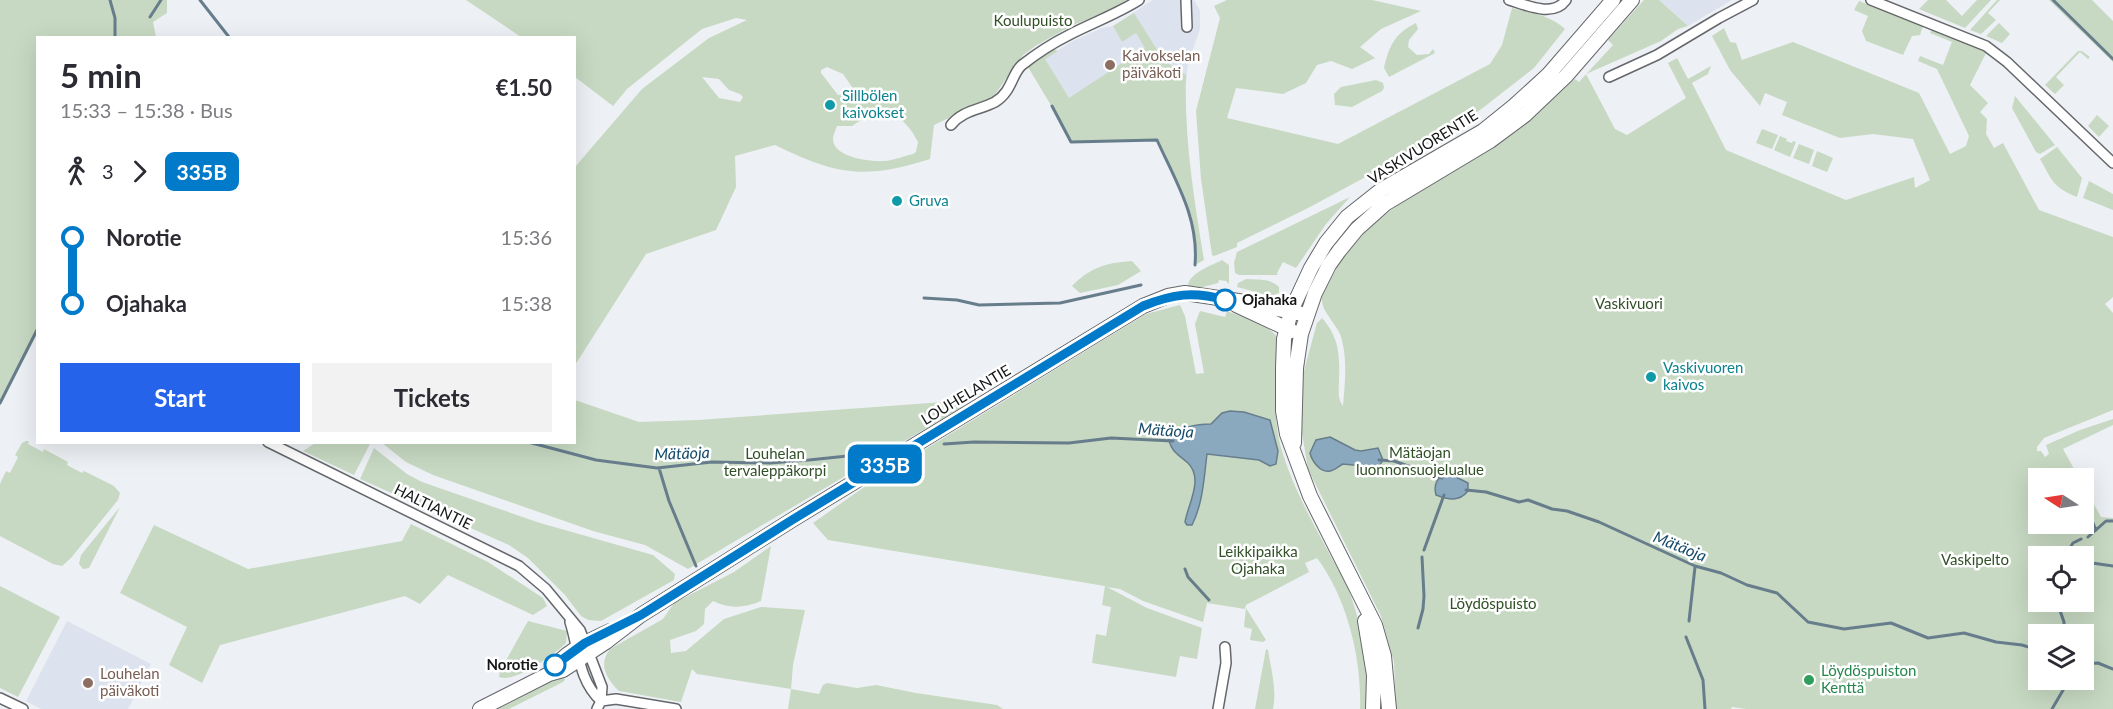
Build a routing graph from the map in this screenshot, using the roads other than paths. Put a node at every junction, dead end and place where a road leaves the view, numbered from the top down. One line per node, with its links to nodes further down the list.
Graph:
1 (1139, 0): 11 (street)
2 (1186, 0): 9 (street)
3 (1509, 0): 4 (street)
4 (1566, 0)
5 (1613, 0): 14 (main road, VASKIVUORENTIE)
6 (1632, 0): 15 (main road, VASKIVUORENTIE)
7 (1753, 0): 10 (street)
8 (1870, 0): 12 (street)
9 (1187, 27)
10 (1609, 77)
11 (951, 125)
12 (2113, 164)
13 (1227, 300): 14 (main road, LOUHELANTIE); 16 (main road, LOUHELANTIE); 22 (main road, LOUHELANTIE)
14 (1291, 311): 15 (main road, LOUHELANTIE); 16 (main road, VASKIVUORENTIE)
15 (1307, 315): 17 (main road, VASKIVUORENTIE)
16 (1286, 330): 17 (main road, LOUHELANTIE); 19 (main road, VASKIVUORENTIE)
17 (1301, 334): 19 (main road, VASKIVUORENTIE)
18 (272, 444): 22 (street, HALTIANTIE)
19 (1294, 448): 20 (main road, VASKIVUORENTIE)
20 (1357, 593): 29 (main road, VASKIVUORENTIE); 30 (main road, VASKIVUORENTIE)
21 (1225, 647): 28 (street)
22 (582, 652): 24 (street, HALTIANTIE); 26 (main road, LOUHELANTIE)
23 (0, 698): 25 (street)
24 (599, 705): 27 (street)
25 (22, 709)
26 (480, 709)
27 (676, 709)
28 (1218, 709)
29 (1373, 709)
30 (1389, 709)

